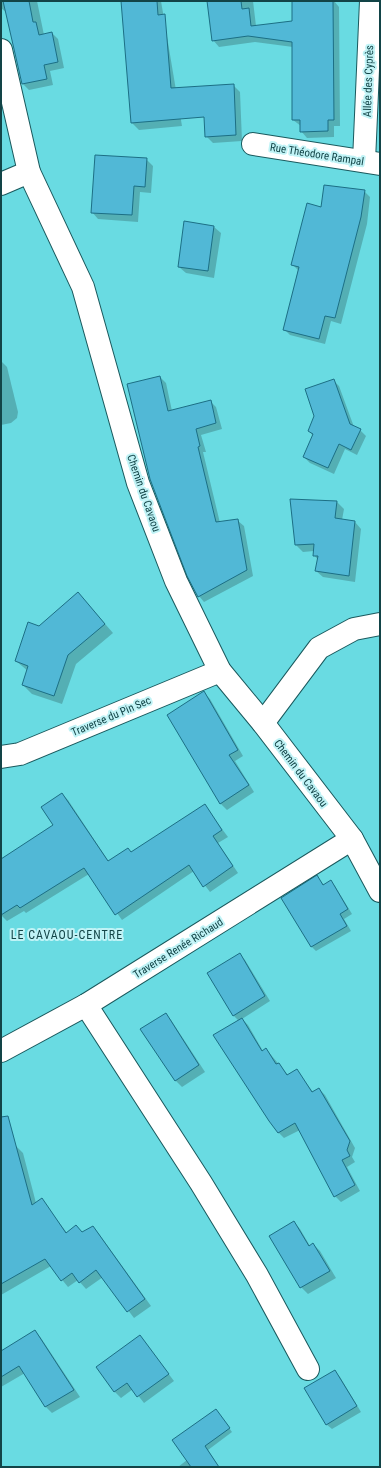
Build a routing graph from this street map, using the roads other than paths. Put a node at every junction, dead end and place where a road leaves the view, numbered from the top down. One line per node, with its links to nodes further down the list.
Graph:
1 (371, 1): 4 (street, Allée des Cyprès)
2 (1, 50): 5 (street, Chemin du Cavaou)
3 (253, 144): 4 (street, Rue Théodore Rampal)
4 (372, 163)
5 (29, 172): 6 (street); 8 (street, Chemin du Cavaou)
6 (1, 184)
7 (380, 624): 9 (street)
8 (220, 671): 9 (street, Chemin du Cavaou); 10 (street, Traverse du Pin Sec)
9 (263, 723): 11 (street, Chemin du Cavaou)
10 (1, 757)
11 (352, 839): 12 (street, Chemin du Cavaou); 13 (street, Traverse Renée Richaud)
12 (380, 892)
13 (86, 1005): 14 (street, Traverse Renée Richaud); 15 (street)
14 (1, 1052)
15 (308, 1369)

